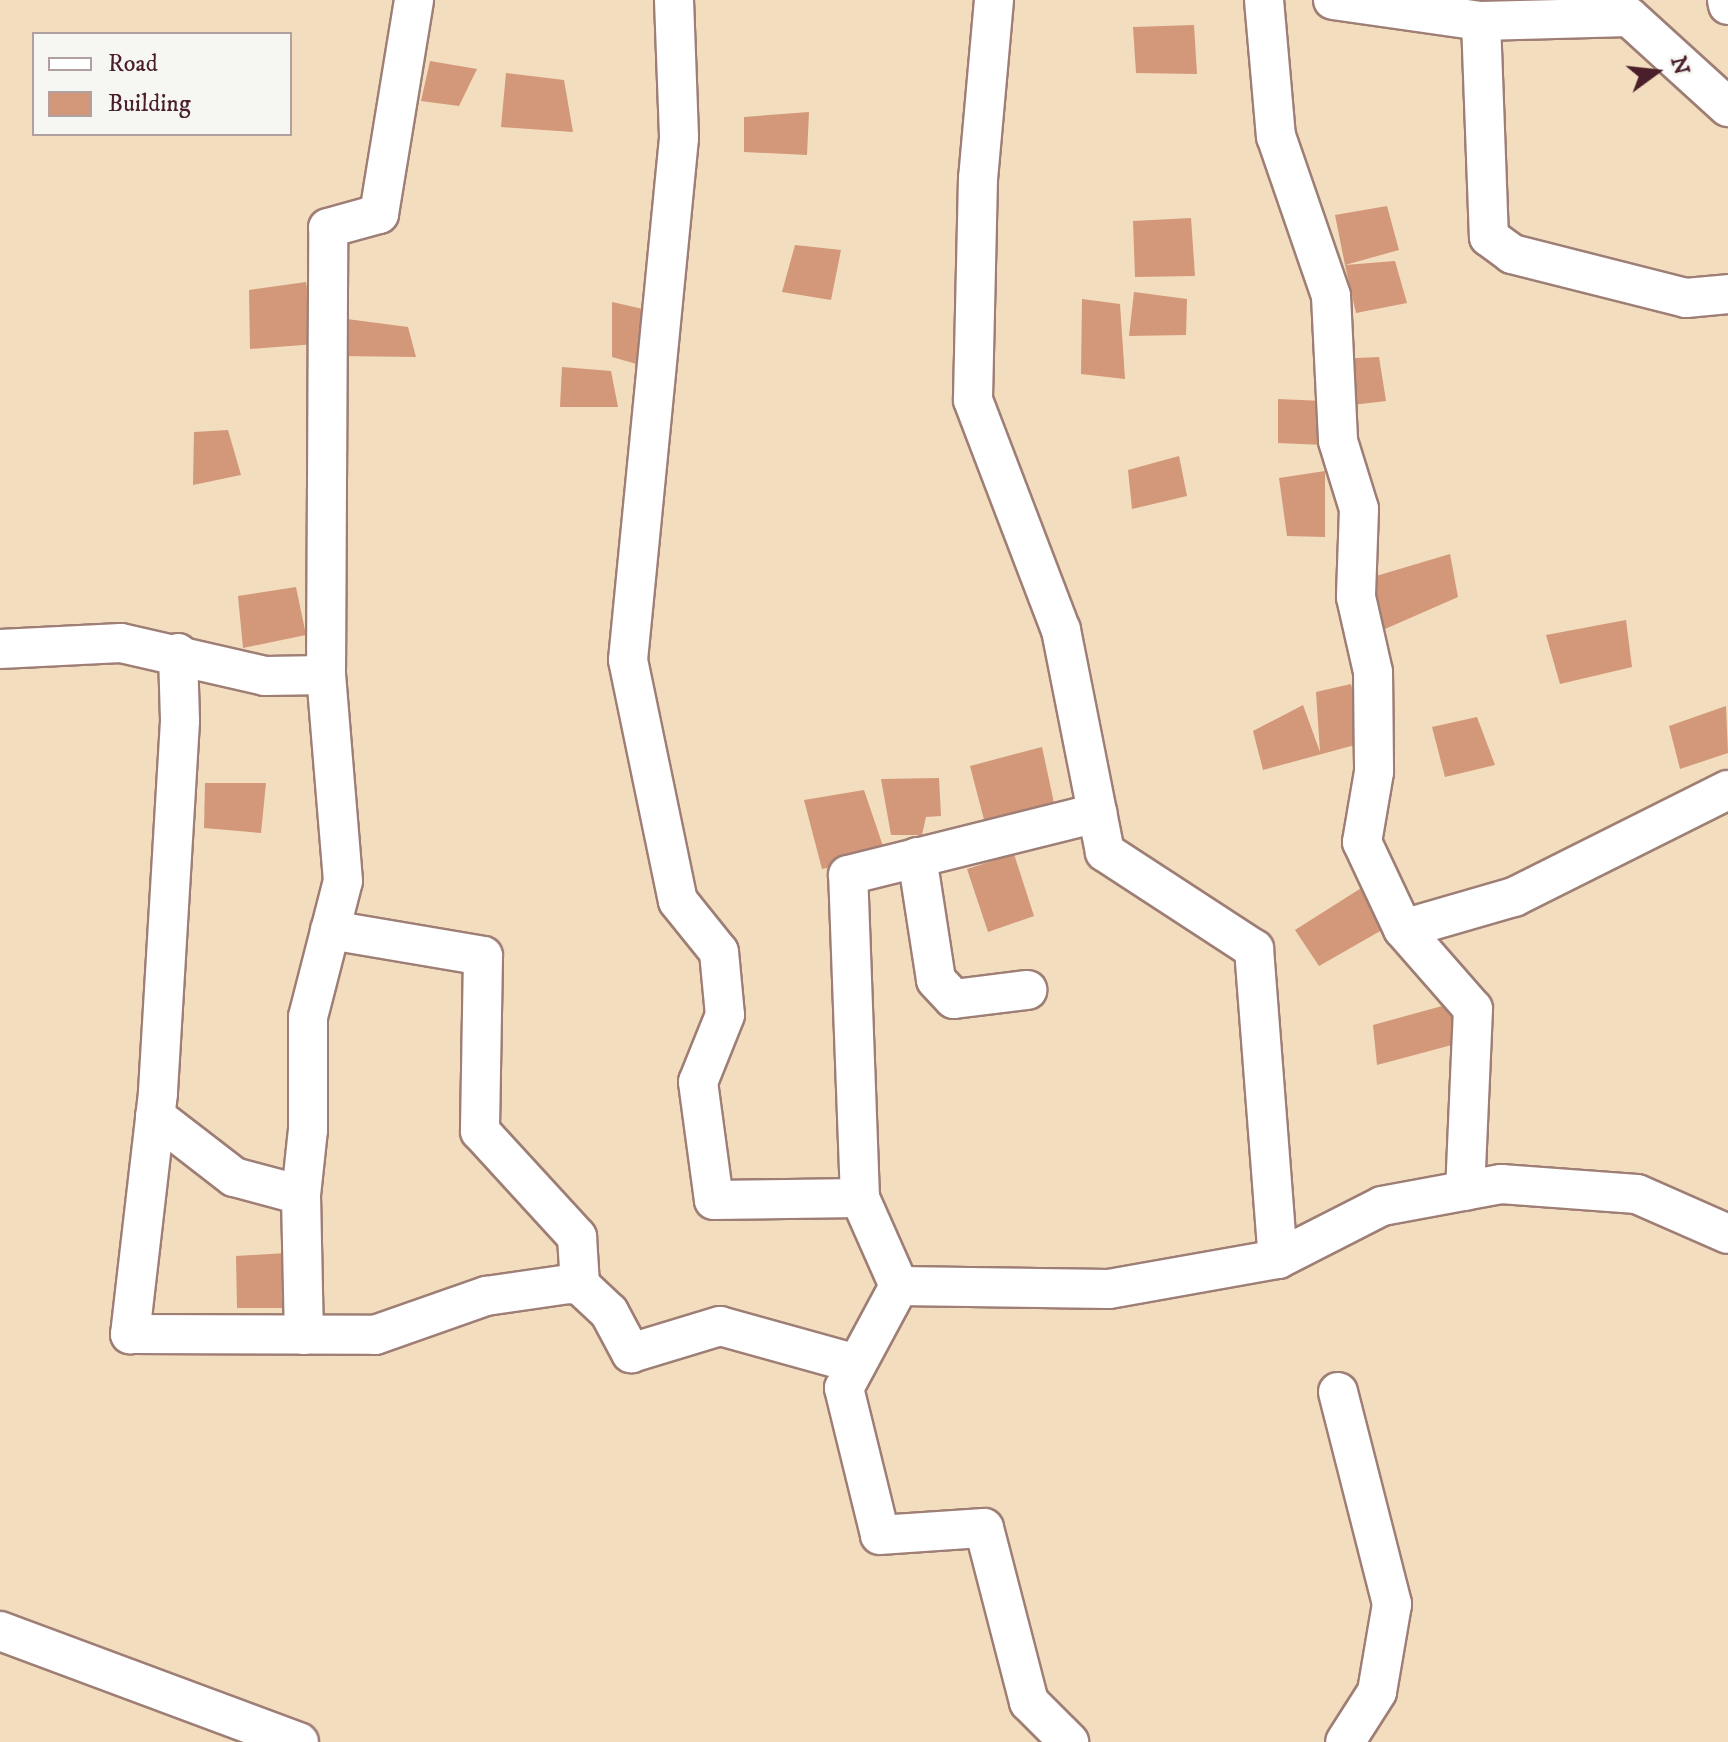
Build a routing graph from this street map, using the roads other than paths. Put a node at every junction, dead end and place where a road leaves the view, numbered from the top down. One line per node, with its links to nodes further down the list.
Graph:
1 (414, 0): 12 (street)
2 (674, 0): 22 (street)
3 (994, 0): 14 (street)
4 (1264, 0): 16 (street)
5 (1333, 0): 7 (street)
6 (1607, 9): 7 (street); 8 (street)
7 (1481, 21): 9 (street)
8 (1728, 107)
9 (1728, 294)
10 (0, 649): 11 (street)
11 (178, 653): 12 (street); 19 (street)
12 (326, 675): 17 (street)
13 (1728, 790): 16 (street)
14 (1097, 813): 15 (street); 24 (street)
15 (917, 857): 18 (street); 22 (street)
16 (1403, 929): 20 (street)
17 (330, 930): 21 (street); 25 (street)
18 (1027, 990)
19 (155, 1116): 21 (street); 27 (street)
20 (1465, 1191): 23 (street); 24 (street)
21 (301, 1195): 27 (street)
22 (860, 1198): 26 (street)
23 (1728, 1234)
24 (1278, 1259): 26 (street)
25 (580, 1285): 27 (street); 28 (street)
26 (899, 1286): 28 (street)
27 (304, 1335)
28 (857, 1364): 32 (street)
29 (1338, 1392): 33 (street)
30 (0, 1631): 31 (street)
31 (299, 1742)
32 (1069, 1742)
33 (1345, 1742)

